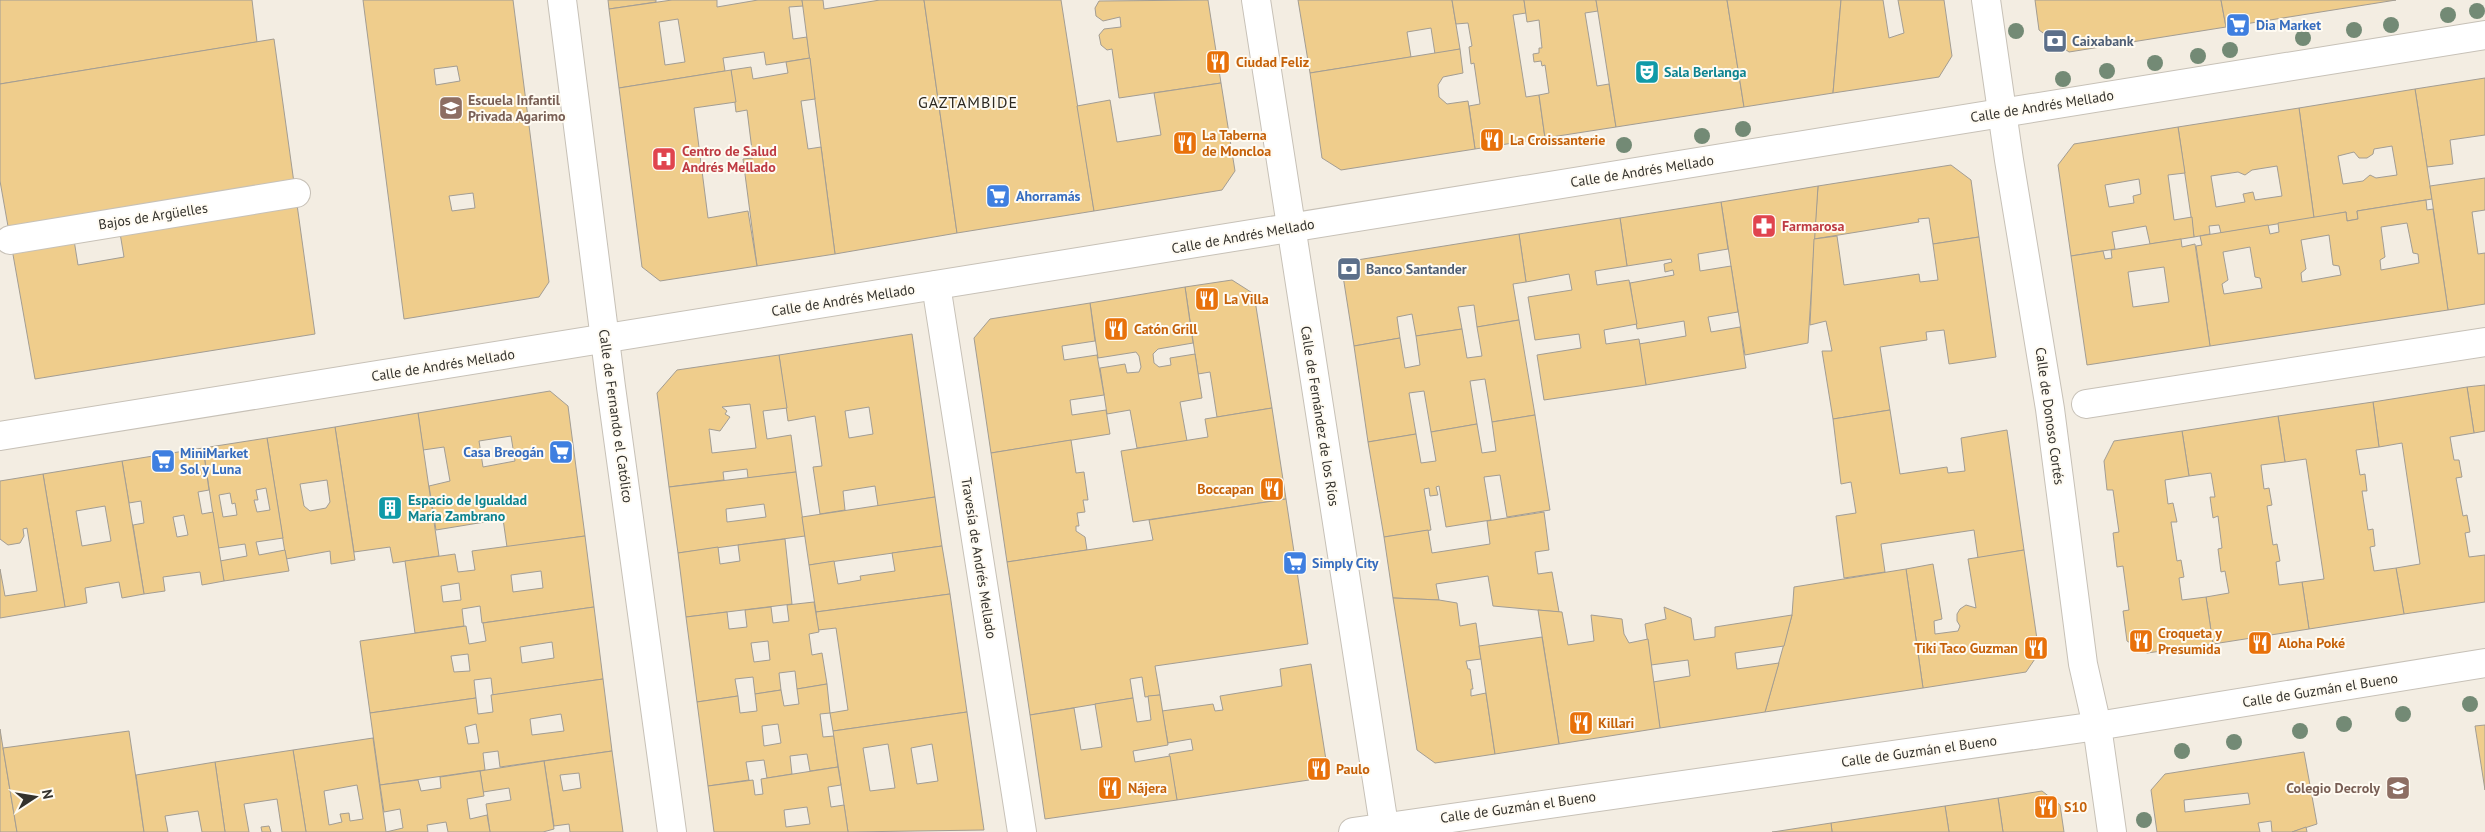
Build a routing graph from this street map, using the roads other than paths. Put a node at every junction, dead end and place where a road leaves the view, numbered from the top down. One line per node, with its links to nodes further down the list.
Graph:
1 (562, 0): 10 (street, Calle de Fernando el Católico)
2 (1256, 0): 7 (street, Calle de Fernández de los Ríos)
3 (1986, 0): 5 (street, Calle de Donoso Cortés)
4 (2485, 35): 5 (street, Calle de Andrés Mellado)
5 (2002, 113): 7 (street, Calle de Andrés Mellado); 15 (street, Calle de Donoso Cortés)
6 (296, 192): 8 (street, Bajos de Argüelles)
7 (1291, 228): 9 (street, Calle de Andrés Mellado); 16 (street, Calle de Fernández de los Ríos)
8 (10, 240)
9 (936, 285): 10 (street, Calle de Andrés Mellado); 18 (street, Travesía de Andrés Mellado)
10 (605, 338): 13 (street, Calle de Andrés Mellado); 17 (street, Calle de Fernando el Católico)
11 (2485, 342): 12 (street)
12 (2086, 404)
13 (0, 436)
14 (2485, 663): 15 (street, Calle de Guzmán el Bueno)
15 (2096, 726): 16 (street, Calle de Guzmán el Bueno); 20 (street, Calle de Donoso Cortés)
16 (1384, 830): 19 (street, Calle de Guzmán el Bueno)
17 (672, 832)
18 (1022, 832)
19 (1353, 832)
20 (2112, 832)

